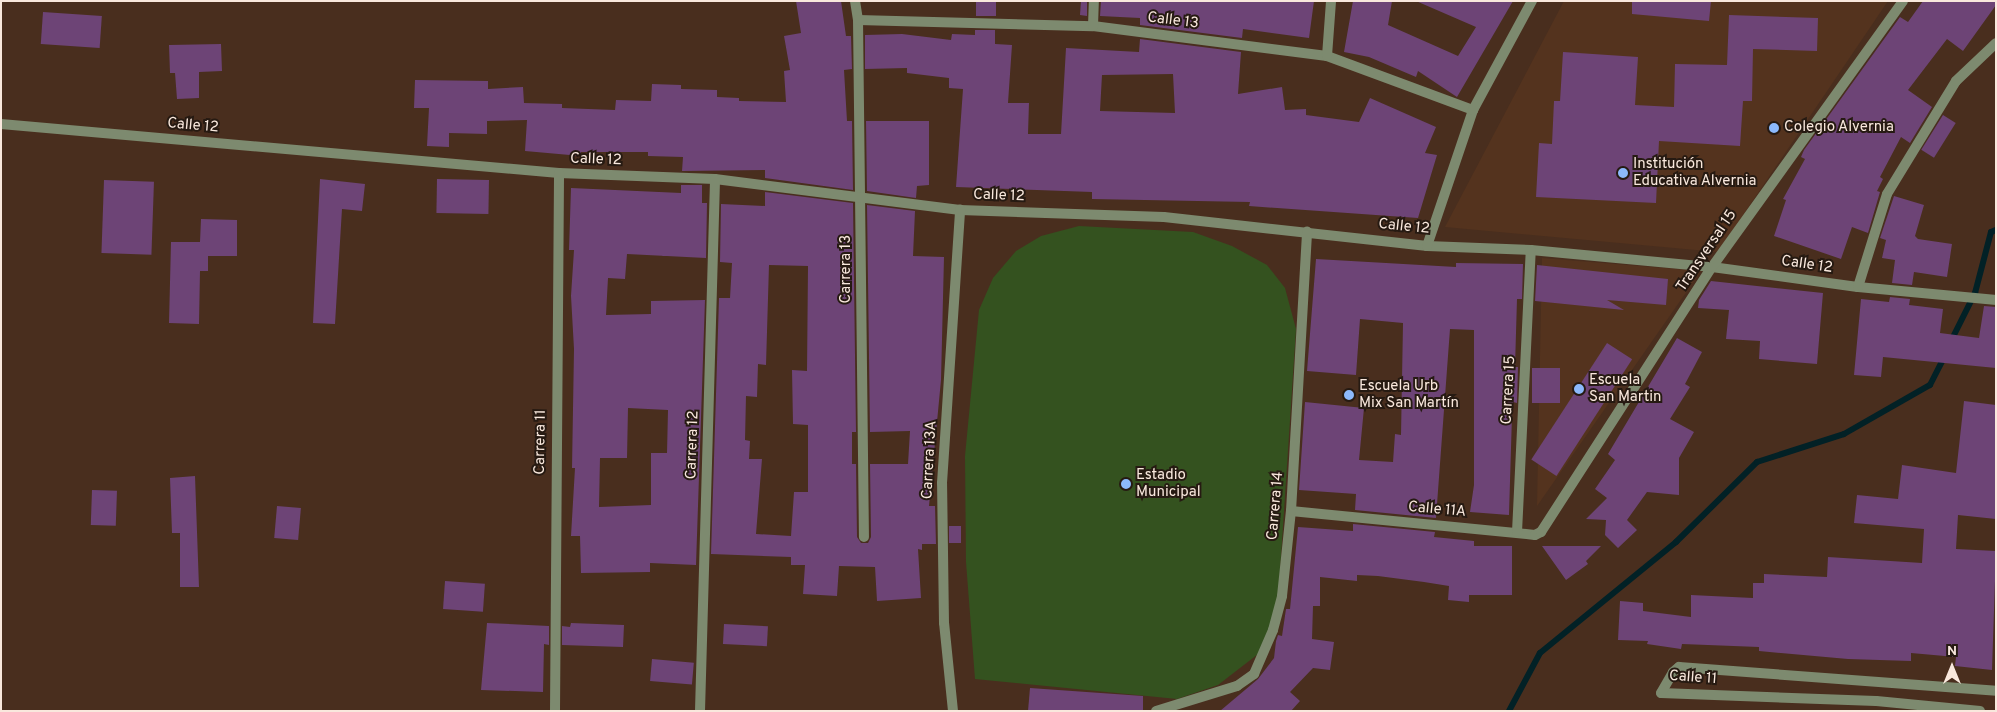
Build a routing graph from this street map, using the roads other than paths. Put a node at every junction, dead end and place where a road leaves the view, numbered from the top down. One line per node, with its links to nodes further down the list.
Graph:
1 (855, 1): 6 (street, Carrera 13)
2 (1094, 1): 7 (street)
3 (1331, 1): 9 (street)
4 (1532, 1): 10 (street)
5 (1903, 1): 19 (street, Transversal 15)
6 (858, 20): 7 (street, Calle 13); 14 (street, Carrera 13)
7 (1093, 26): 9 (street, Calle 13)
8 (1996, 43): 20 (street)
9 (1327, 56): 10 (street, Calle 13)
10 (1473, 110): 17 (street)
11 (1, 124): 12 (street, Calle 12)
12 (559, 173): 13 (street, Calle 12); 31 (street, Carrera 11)
13 (715, 179): 14 (street, Calle 12); 32 (street, Carrera 12)
14 (861, 200): 15 (street, Calle 12); 25 (street, Carrera 13)
15 (960, 210): 16 (street, Calle 12); 33 (street, Carrera 13A)
16 (1307, 231): 17 (street, Calle 12); 23 (street, Carrera 14)
17 (1427, 246): 18 (street, Calle 12)
18 (1531, 250): 19 (street, Calle 12); 24 (street, Carrera 15)
19 (1712, 267): 20 (street, Calle 12); 22 (street, Transversal 15)
20 (1858, 287): 21 (street, Calle 12)
21 (1996, 300)
22 (1563, 501): 24 (street, Calle 11A)
23 (1291, 511): 24 (street, Calle 11A); 34 (street, Carrera 14)
24 (1517, 532)
25 (864, 537)
26 (1878, 684): 27 (street, Calle 11); 29 (street); 29 (street, Calle 11)
27 (1930, 687): 28 (street, Calle 11); 30 (street)
28 (1996, 691)
29 (1876, 701): 30 (street, Calle 11)
30 (1929, 704): 35 (street, Calle 11)
31 (556, 711)
32 (700, 711)
33 (953, 711)
34 (1156, 711)
35 (1980, 711)

